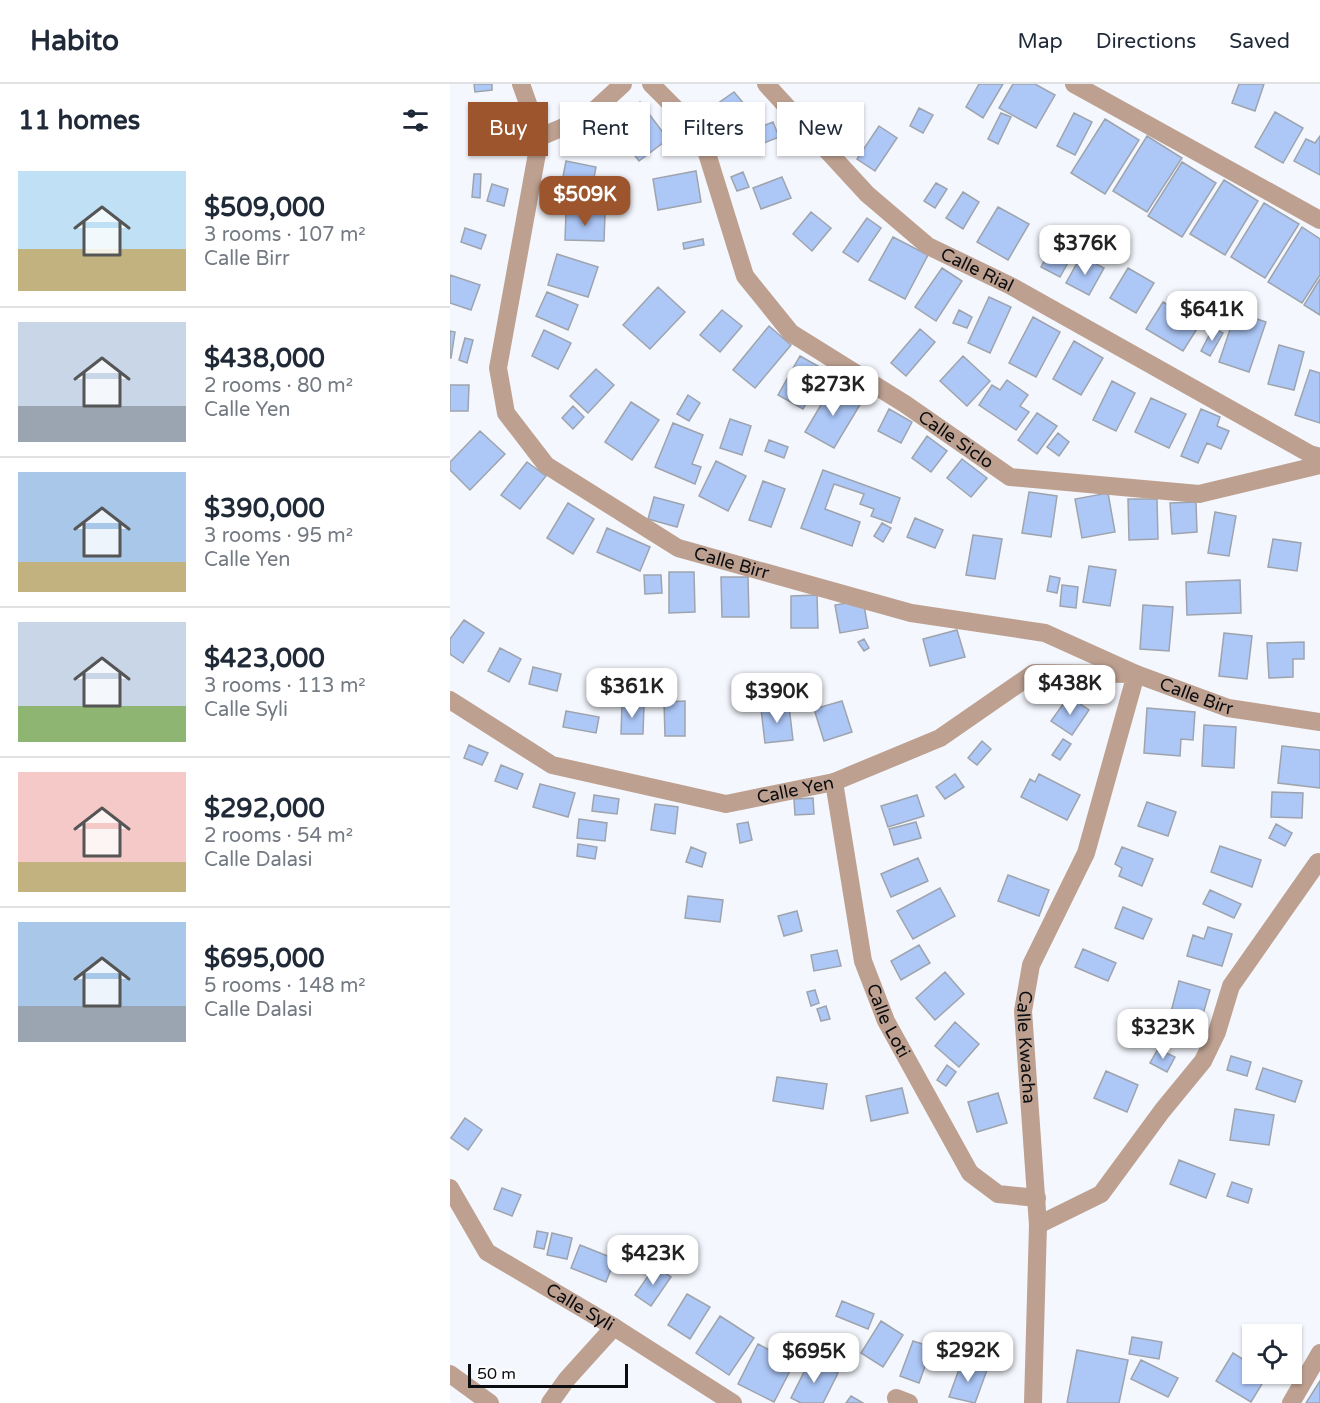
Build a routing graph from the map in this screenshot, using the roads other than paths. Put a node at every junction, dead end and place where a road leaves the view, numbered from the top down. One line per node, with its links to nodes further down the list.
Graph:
1 (521, 84): 6 (street)
2 (623, 84): 7 (street)
3 (651, 84): 11 (street, Calle Siclo)
4 (766, 84): 10 (street, Calle Rial)
5 (1074, 84): 9 (street)
6 (527, 102)
7 (548, 134)
8 (537, 156): 12 (street, Calle Birr)
9 (1320, 220)
10 (1320, 457)
11 (1320, 465)
12 (1136, 675): 14 (street, Calle Birr); 15 (street, Calle Yen); 18 (street, Calle Kwacha)
13 (450, 700): 15 (street, Calle Yen)
14 (1320, 722)
15 (834, 782): 18 (street, Calle Loti)
16 (1318, 862): 19 (street)
17 (450, 1188): 20 (street, Calle Syli)
18 (1037, 1198): 19 (street, Calle Kwacha)
19 (1038, 1225): 26 (street, Calle Kwacha)
20 (614, 1327): 24 (street); 25 (street, Calle Syli)
21 (1320, 1353): 27 (street)
22 (450, 1374): 23 (street)
23 (490, 1403)
24 (550, 1403)
25 (733, 1403)
26 (1034, 1403)
27 (1291, 1403)

